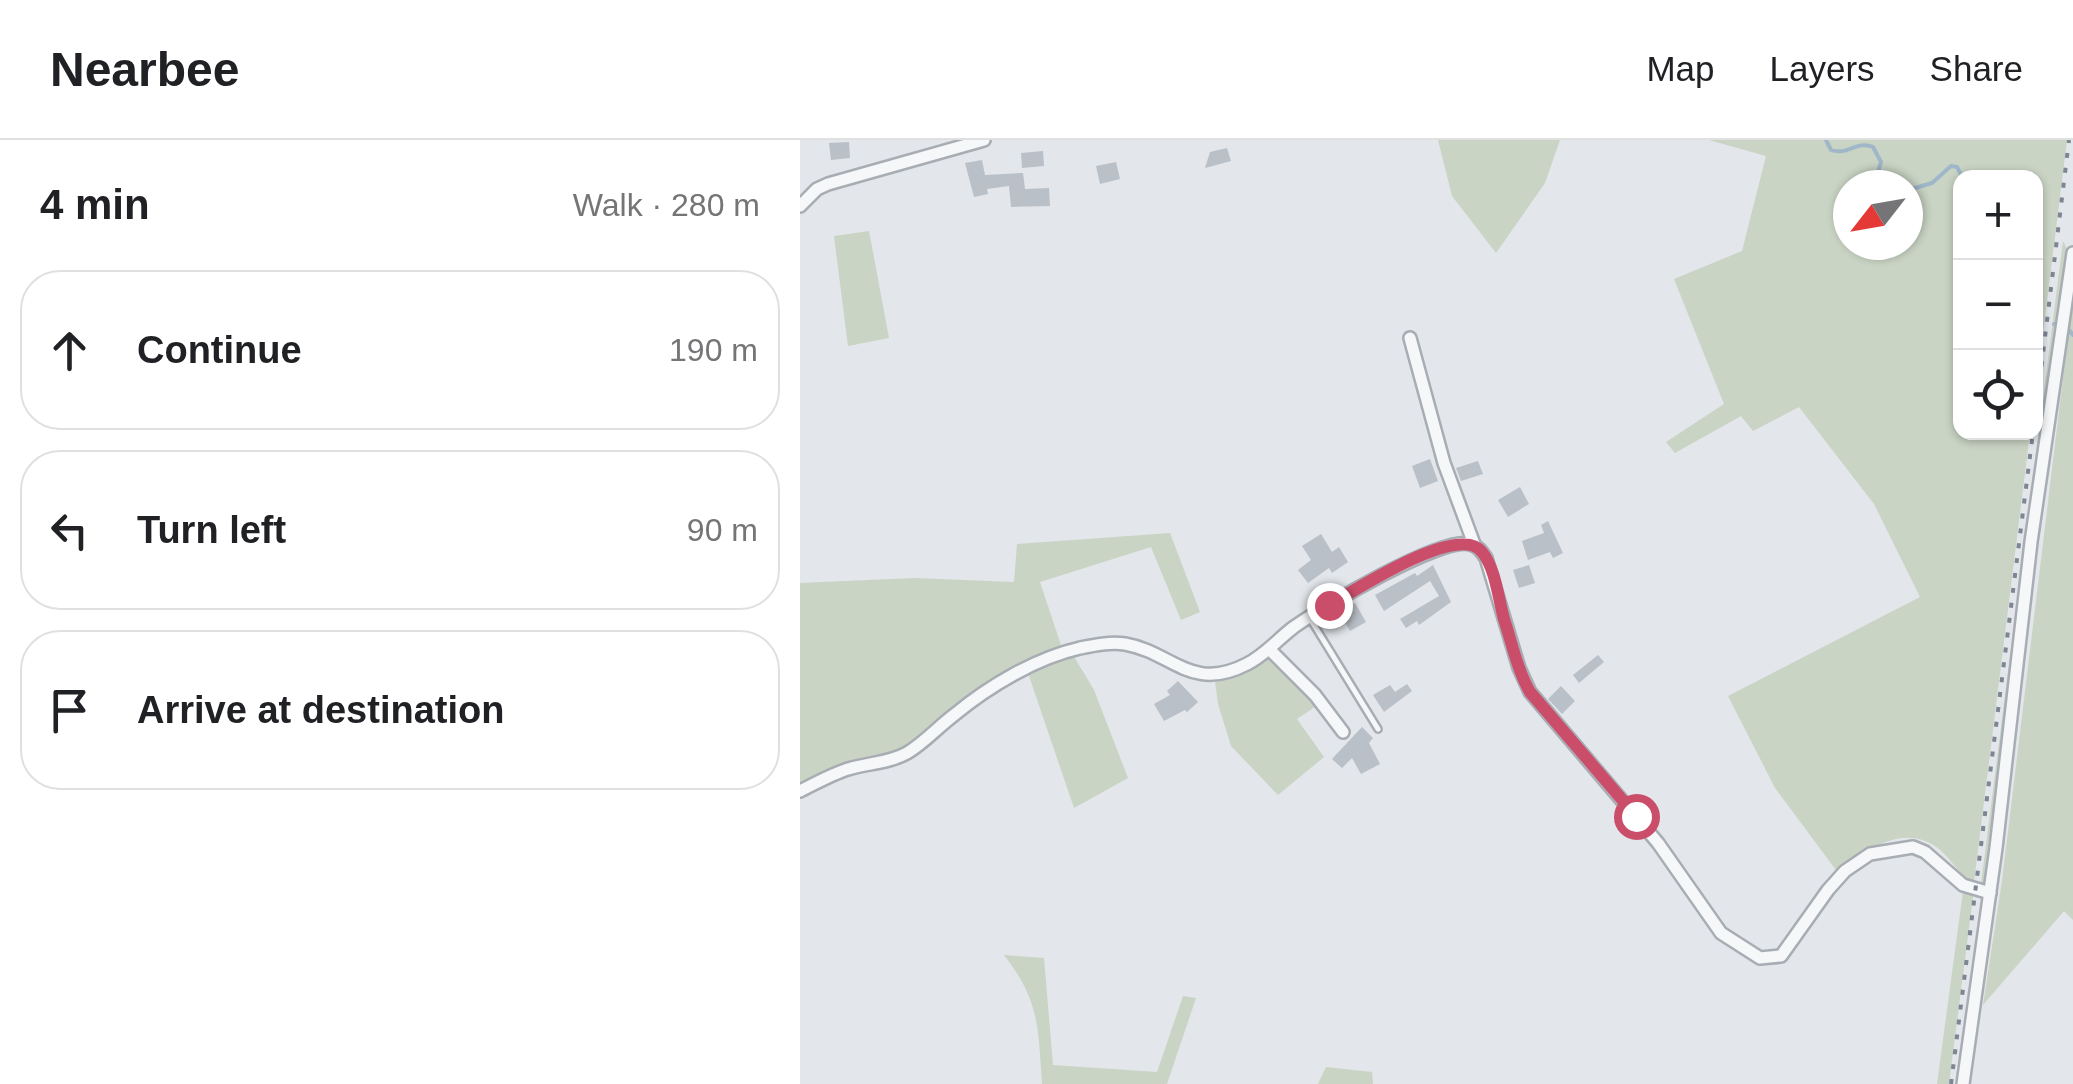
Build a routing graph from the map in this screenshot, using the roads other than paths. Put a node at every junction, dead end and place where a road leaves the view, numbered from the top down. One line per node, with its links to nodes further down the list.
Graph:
1 (984, 140): 2 (street)
2 (800, 206)
3 (2073, 253): 11 (street)
4 (1410, 338): 5 (street)
5 (1474, 544): 6 (street); 11 (street)
6 (1309, 617): 7 (street); 8 (lane)
7 (1269, 649): 9 (street); 10 (street)
8 (1378, 730)
9 (1343, 732)
10 (800, 791)
11 (1990, 893): 12 (street)
12 (1963, 1084)

